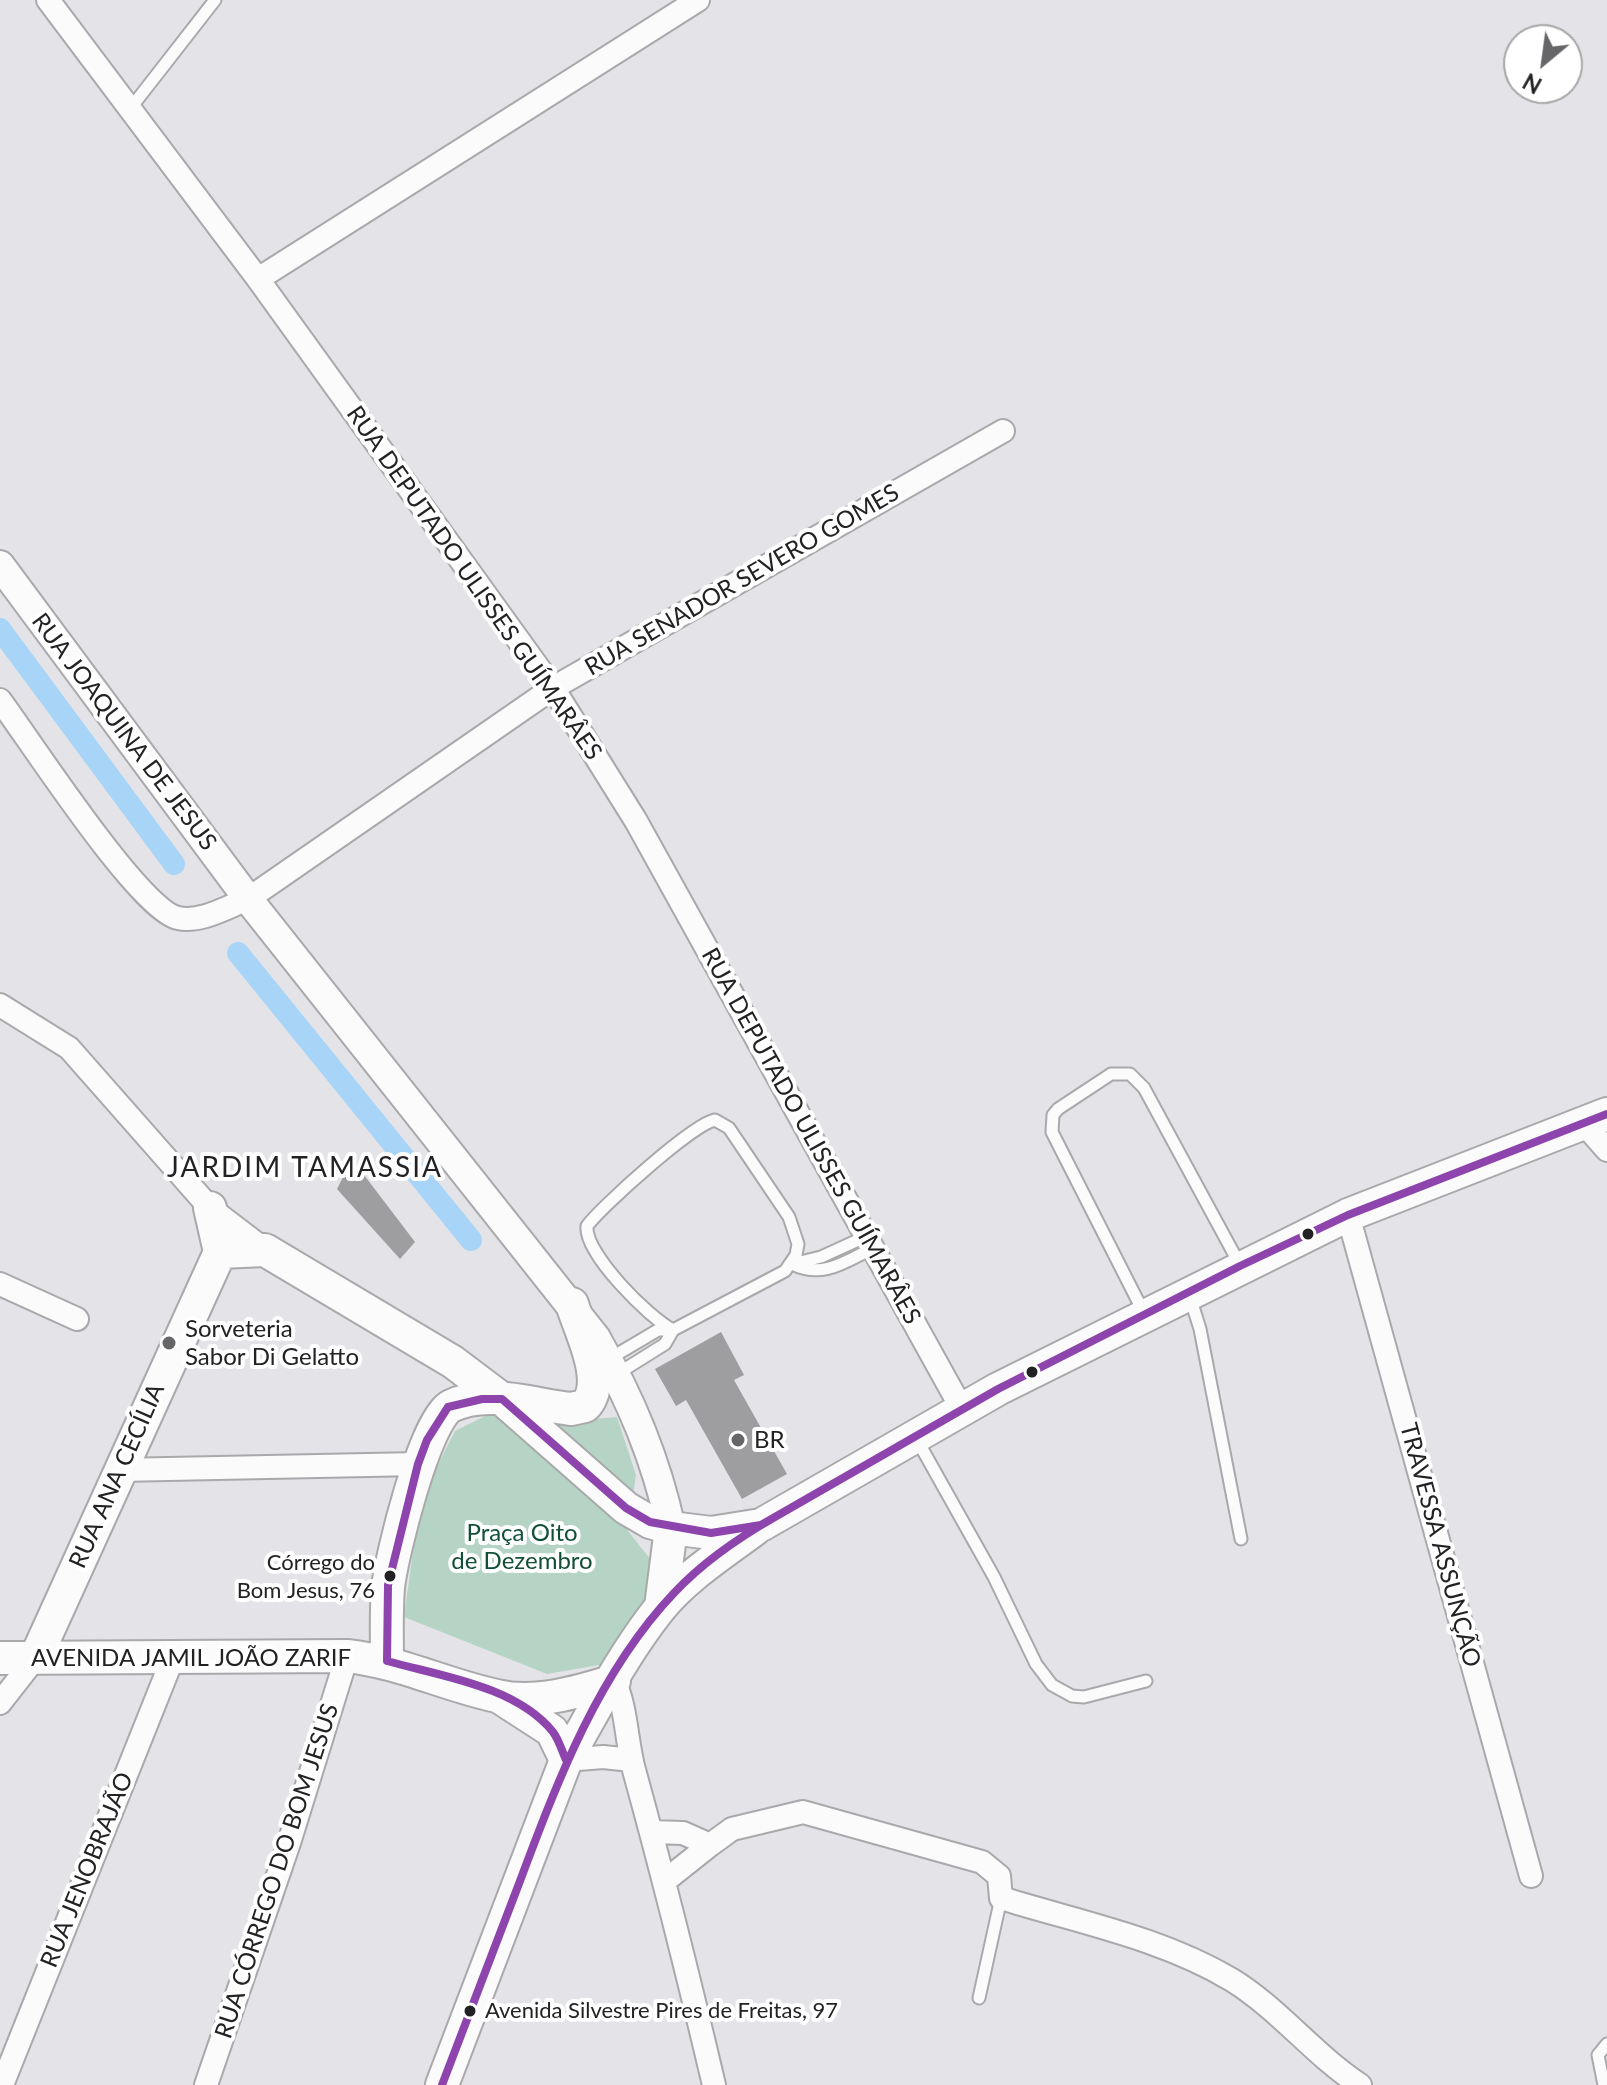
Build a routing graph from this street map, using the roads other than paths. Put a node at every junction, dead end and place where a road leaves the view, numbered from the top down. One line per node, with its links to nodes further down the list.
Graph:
1 (48, 0): 4 (street, RUA DEPUTADO ULISSES GUÍMARÂES)
2 (215, 0): 4 (lane)
3 (698, 0): 5 (street)
4 (130, 109): 5 (street, RUA DEPUTADO ULISSES GUÍMARÂES)
5 (258, 279): 8 (street, RUA DEPUTADO ULISSES GUÍMARÂES)
6 (1003, 431): 8 (street, RUA SENADOR SEVERO GOMES)
7 (0, 565): 10 (street, RUA JOAQUINA DE JESUS)
8 (553, 688): 10 (street, RUA SENADOR SEVERO GOMES); 16 (street, RUA DEPUTADO ULISSES GUÍMARÂES)
9 (0, 700): 10 (street)
10 (248, 899): 23 (street, RUA JOAQUINA DE JESUS)
11 (0, 1005): 14 (street)
12 (1596, 1119): 13 (street); 15 (main road)
13 (1607, 1150)
14 (210, 1208): 17 (street); 18 (main road)
15 (1348, 1215): 20 (main road); 50 (street, TRAVESSA ASSUNÇÃO)
16 (870, 1242): 19 (lane); 29 (street, RUA DEPUTADO ULISSES GUÍMARÂES)
17 (265, 1250): 18 (main road); 28 (main road)
18 (220, 1252): 32 (main road, RUA ANA CECÍLIA)
19 (792, 1264): 26 (lane); 26 (lane)
20 (1240, 1266): 22 (main road); 24 (lane)
21 (0, 1284): 25 (street)
22 (1189, 1293): 24 (main road); 35 (lane)
23 (572, 1304): 27 (street, RUA JOAQUINA DE JESUS); 28 (main road)
24 (1145, 1315): 29 (main road)
25 (77, 1319)
26 (673, 1330): 27 (lane); 27 (lane)
27 (613, 1367): 34 (street, RUA JOAQUINA DE JESUS)
28 (502, 1399): 31 (main road); 34 (main road)
29 (963, 1411): 30 (main road)
30 (916, 1437): 33 (main road); 43 (lane)
31 (418, 1464): 32 (street); 41 (main road)
32 (118, 1470): 39 (main road, RUA ANA CECÍLIA)
33 (761, 1525): 34 (main road); 36 (main road)
34 (671, 1528): 36 (main road)
35 (1241, 1539)
36 (661, 1607): 42 (main road)
37 (174, 1655): 38 (main road, AVENIDA JAMIL JOÃO ZARIF); 39 (main road, AVENIDA JAMIL JOÃO ZARIF); 55 (street, RUA JENOBRAJÃO)
38 (347, 1656): 41 (main road, AVENIDA JAMIL JOÃO ZARIF); 56 (street, RUA CÓRREGO DO BOM JESUS)
39 (36, 1657): 40 (main road, AVENIDA JAMIL JOÃO ZARIF); 45 (street)
40 (0, 1658)
41 (387, 1661): 44 (main road, AVENIDA JAMIL JOÃO ZARIF)
42 (614, 1681): 44 (main road, AVENIDA JAMIL JOÃO ZARIF); 46 (main road); 47 (street)
43 (1146, 1681)
44 (499, 1697): 46 (main road)
45 (0, 1703)
46 (566, 1760): 47 (street); 57 (main road)
47 (631, 1760): 48 (street)
48 (651, 1832): 49 (street); 51 (street)
49 (710, 1845): 51 (street); 52 (street)
50 (1531, 1876)
51 (666, 1880): 58 (street)
52 (1001, 1898): 53 (lane); 59 (street)
53 (979, 1998)
54 (1607, 2044): 60 (lane)
55 (2, 2085)
56 (206, 2085)
57 (442, 2085)
58 (714, 2085)
59 (1360, 2085)
60 (1604, 2085)

